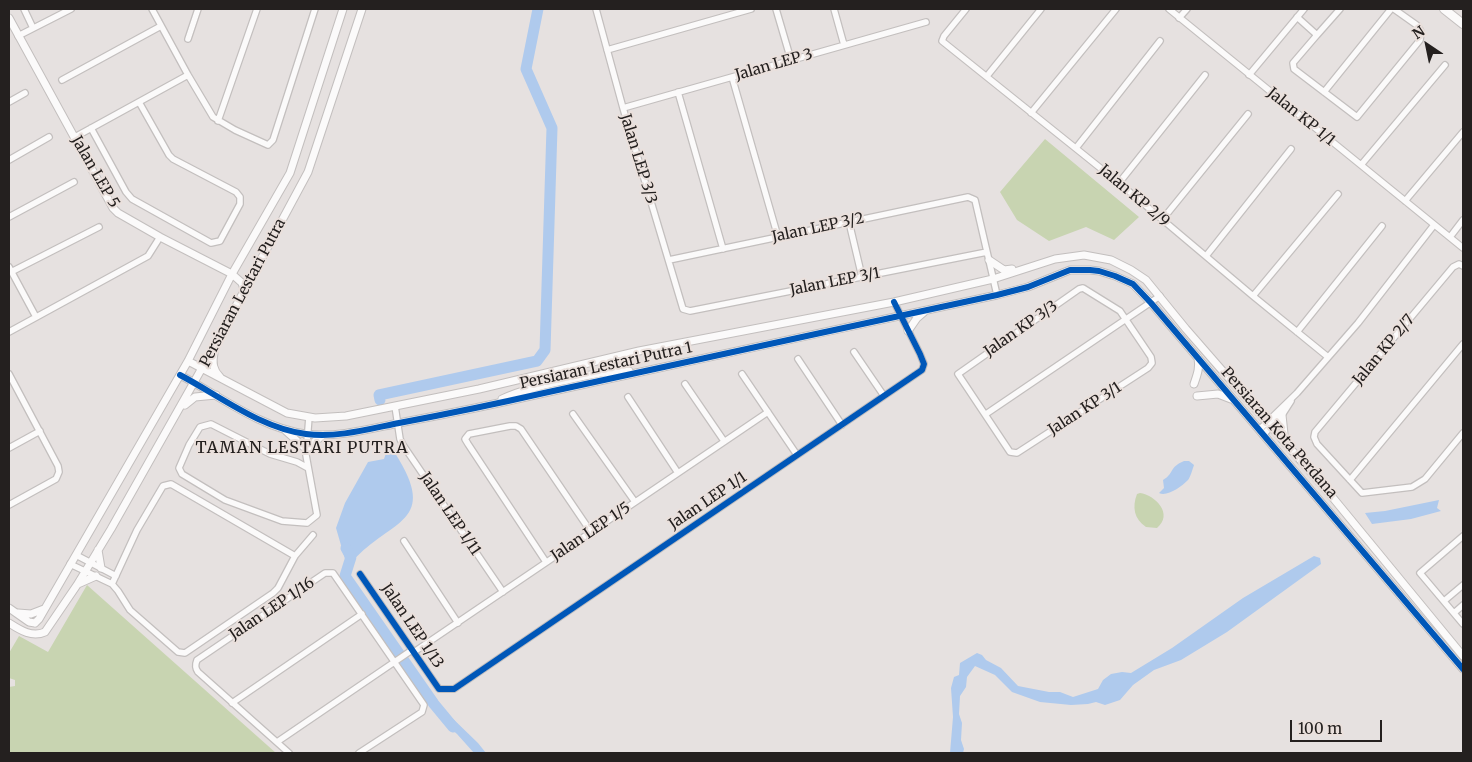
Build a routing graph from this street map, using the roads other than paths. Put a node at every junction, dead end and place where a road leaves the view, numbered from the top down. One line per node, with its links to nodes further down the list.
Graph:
1 (24, 9): 28 (street)
2 (71, 9): 28 (street)
3 (152, 9): 27 (street)
4 (198, 9): 31 (street)
5 (257, 9): 51 (street)
6 (315, 9): 51 (street)
7 (343, 9): 82 (street, Persiaran Lestari Putra)
8 (362, 9): 86 (street, Persiaran Lestari Putra)
9 (596, 9): 34 (street, Jalan LEP 3/3)
10 (751, 9): 34 (street)
11 (776, 9): 35 (street)
12 (834, 9): 33 (street)
13 (966, 9): 40 (street, Jalan KP 2/9)
14 (1041, 9): 40 (street)
15 (1116, 9): 49 (street)
16 (1168, 9): 24 (street, Jalan KP 1/1)
17 (1186, 9): 24 (street)
18 (1304, 9): 22 (street)
19 (1340, 9): 29 (street)
20 (1393, 9): 44 (street); 44 (street)
21 (1444, 9): 26 (main road)
22 (1297, 17): 29 (street); 38 (street)
23 (9, 18): 30 (street, Jalan LEP 5)
24 (1179, 18): 38 (street, Jalan KP 1/1)
25 (926, 22): 33 (street, Jalan LEP 3)
26 (1463, 24)
27 (161, 26): 39 (street); 42 (street)
28 (33, 28): 30 (street)
29 (1317, 34): 44 (street)
30 (18, 36): 55 (street, Jalan LEP 5)
31 (188, 39)
32 (1160, 41): 56 (street)
33 (844, 45): 35 (street, Jalan LEP 3)
34 (607, 50): 48 (street, Jalan LEP 3/3)
35 (791, 60): 41 (street, Jalan LEP 3)
36 (1445, 65): 59 (street)
37 (1205, 74): 61 (street)
38 (1249, 74): 59 (street, Jalan KP 1/1)
39 (188, 75): 47 (street); 51 (street)
40 (987, 76): 49 (street, Jalan KP 2/9)
41 (732, 77): 43 (street, Jalan LEP 3); 72 (street)
42 (62, 80)
43 (678, 92): 48 (street, Jalan LEP 3); 75 (street)
44 (1324, 92)
45 (25, 93): 46 (street)
46 (9, 102)
47 (139, 102): 52 (street); 52 (street)
48 (623, 108): 78 (street, Jalan LEP 3/3)
49 (1031, 113): 56 (street, Jalan KP 2/9)
50 (1248, 114): 65 (street)
51 (218, 121)
52 (91, 128): 55 (street)
53 (1463, 132): 63 (street)
54 (49, 137): 58 (street)
55 (75, 137): 71 (street, Jalan LEP 5)
56 (1076, 148): 61 (street, Jalan KP 2/9)
57 (1291, 149): 77 (street)
58 (9, 160)
59 (1361, 165): 63 (street, Jalan KP 1/1)
60 (74, 182): 64 (street)
61 (1119, 183): 65 (street, Jalan KP 2/9)
62 (1338, 194): 89 (street)
63 (1404, 201): 68 (street, Jalan KP 1/1)
64 (9, 217)
65 (1162, 220): 77 (street, Jalan KP 2/9)
66 (1463, 220): 73 (street)
67 (849, 222): 72 (street, Jalan LEP 3/2); 76 (street, Jalan LEP 3/2); 83 (street)
68 (1434, 225): 73 (street, Jalan KP 1/1); 103 (street)
69 (1382, 226): 99 (street)
70 (99, 227): 81 (street)
71 (160, 237): 82 (street, Jalan LEP 5); 94 (street)
72 (778, 237): 75 (street, Jalan LEP 3/2)
73 (1450, 237): 74 (street, Jalan KP 1/1)
74 (1463, 248)
75 (723, 249): 78 (street, Jalan LEP 3/2)
76 (988, 256): 80 (street); 83 (street, Jalan LEP 3/1); 84 (street)
77 (1206, 256): 89 (street, Jalan KP 2/9)
78 (669, 260): 92 (street, Jalan LEP 3/3)
79 (1463, 266): 147 (street, Jalan KP 2/7)
80 (1030, 267): 84 (street, Persiaran Lestari Putra 1); 88 (street, Persiaran Kota Perdana)
81 (10, 270): 94 (street)
82 (232, 274): 86 (street); 106 (street, Persiaran Lestari Putra)
83 (862, 277): 92 (street, Jalan LEP 3/1)
84 (993, 279): 87 (street); 90 (street, Persiaran Lestari Putra 1)
85 (1046, 280): 87 (street, Persiaran Lestari Putra 1); 91 (street, Persiaran Kota Perdana)
86 (245, 292): 101 (street, Persiaran Lestari Putra)
87 (997, 295): 93 (street, Persiaran Lestari Putra 1)
88 (1160, 296): 91 (street); 131 (street, Persiaran Kota Perdana)
89 (1253, 296): 99 (street, Jalan KP 2/9)
90 (894, 302): 95 (street, Jalan LEP 1/1); 123 (street, Persiaran Lestari Putra 1)
91 (1151, 303): 96 (street); 104 (street, Persiaran Kota Perdana)
92 (683, 309)
93 (926, 311): 95 (street, Persiaran Lestari Putra 1); 97 (street)
94 (36, 317): 98 (street)
95 (900, 317): 97 (street, Jalan LEP 1/1); 130 (street, Persiaran Lestari Putra 1)
96 (1125, 320): 127 (street); 127 (street, Jalan KP 3/3); 127 (street, Jalan KP 3/1)
97 (908, 331): 119 (street, Jalan LEP 1/1)
98 (9, 332)
99 (1297, 332): 103 (street, Jalan KP 2/9)
100 (1463, 344): 147 (street)
101 (215, 345): 107 (street, Persiaran Lestari Putra); 111 (street)
102 (854, 352): 119 (street)
103 (1328, 357): 117 (street)
104 (1198, 358): 114 (street); 122 (street, Persiaran Kota Perdana)
105 (798, 359): 132 (street)
106 (188, 361): 107 (street, Persiaran Lestari Putra 1); 109 (street, Persiaran Lestari Putra)
107 (202, 368): 111 (street, Persiaran Lestari Putra 1); 112 (street, Persiaran Lestari Putra)
108 (9, 374): 115 (street)
109 (180, 374): 112 (street); 155 (street, Persiaran Lestari Putra)
110 (742, 374): 125 (street)
111 (224, 380): 129 (street, Persiaran Lestari Putra 1)
112 (194, 382): 118 (street); 124 (street, Persiaran Lestari Putra)
113 (685, 384): 139 (street)
114 (1194, 384)
115 (16, 387): 116 (street); 134 (street)
116 (9, 390)
117 (1297, 392): 128 (street); 131 (street)
118 (216, 395): 124 (street); 133 (street)
119 (884, 396): 132 (street, Jalan LEP 1/1)
120 (1197, 396): 122 (street)
121 (628, 397): 146 (street)
122 (1234, 401): 135 (street, Persiaran Kota Perdana)
123 (396, 406): 129 (street, Persiaran Lestari Putra 1); 130 (street, Jalan LEP 1/11)
124 (178, 411): 154 (street, Persiaran Lestari Putra)
125 (768, 412): 139 (street, Jalan LEP 1/5); 143 (street)
126 (573, 414): 148 (street)
127 (986, 414)
128 (1282, 415): 131 (street); 140 (street)
129 (309, 417): 137 (street)
130 (398, 424): 138 (street); 168 (street, Jalan LEP 1/11)
131 (1269, 424): 135 (street); 140 (street, Persiaran Kota Perdana)
132 (842, 425): 143 (street, Jalan LEP 1/1)
133 (284, 430): 137 (street); 142 (street)
134 (40, 432): 141 (street); 149 (street)
135 (1261, 432): 184 (street, Persiaran Kota Perdana)
136 (1463, 433): 147 (street)
137 (306, 434): 138 (street); 142 (street)
138 (323, 435): 142 (street)
139 (724, 441): 146 (street, Jalan LEP 1/5)
140 (1285, 443): 182 (street, Persiaran Kota Perdana)
141 (9, 448)
142 (306, 452): 144 (street); 145 (street)
143 (797, 455): 185 (street, Jalan LEP 1/1)
144 (291, 460): 145 (street); 145 (street)
145 (308, 468)
146 (678, 473): 148 (street, Jalan LEP 1/5)
147 (1350, 480)
148 (635, 502): 150 (street, Jalan LEP 1/5)
149 (9, 505)
150 (591, 532): 158 (street, Jalan LEP 1/5); 158 (street)
151 (313, 534): 156 (street)
152 (1463, 536): 169 (street)
153 (404, 541): 178 (street)
154 (98, 550): 157 (street, Persiaran Lestari Putra); 160 (street)
155 (76, 555): 157 (street); 159 (street, Persiaran Lestari Putra)
156 (295, 556): 164 (street); 165 (street)
157 (91, 562): 160 (street); 161 (street, Persiaran Lestari Putra)
158 (546, 562): 168 (street, Jalan LEP 1/5)
159 (70, 564): 161 (street); 172 (street, Persiaran Lestari Putra)
160 (101, 568): 164 (street)
161 (85, 571): 163 (street); 166 (street, Persiaran Lestari Putra)
162 (360, 574): 181 (street, Jalan LEP 1/13)
163 (96, 576): 165 (street); 166 (street)
164 (116, 576): 165 (street)
165 (112, 584)
166 (77, 585): 180 (street, Persiaran Lestari Putra)
167 (1463, 585): 169 (street)
168 (503, 592): 178 (street, Jalan LEP 1/5)
169 (1444, 601): 174 (street)
170 (1463, 605): 174 (street)
171 (9, 608): 173 (street)
172 (44, 608): 173 (street); 176 (street, Persiaran Lestari Putra)
173 (16, 612): 176 (street)
174 (1454, 613): 179 (street)
175 (362, 614): 183 (street, Jalan LEP 1/16); 186 (street); 186 (street, Jalan LEP 1/16)
176 (35, 622): 180 (street)
177 (9, 623): 180 (street)
178 (458, 623): 181 (street, Jalan LEP 1/5)
179 (1463, 624)
180 (39, 634)
181 (411, 651): 183 (street, Jalan LEP 1/5); 185 (street, Jalan LEP 1/13)
182 (1463, 656)
183 (396, 660): 187 (street, Jalan LEP 1/5); 189 (street, Jalan LEP 1/16)
184 (1463, 669)
185 (444, 690)
186 (232, 703): 187 (street, Jalan LEP 1/16)
187 (277, 742): 188 (street, Jalan LEP 1/16)
188 (289, 753)
189 (359, 753)

